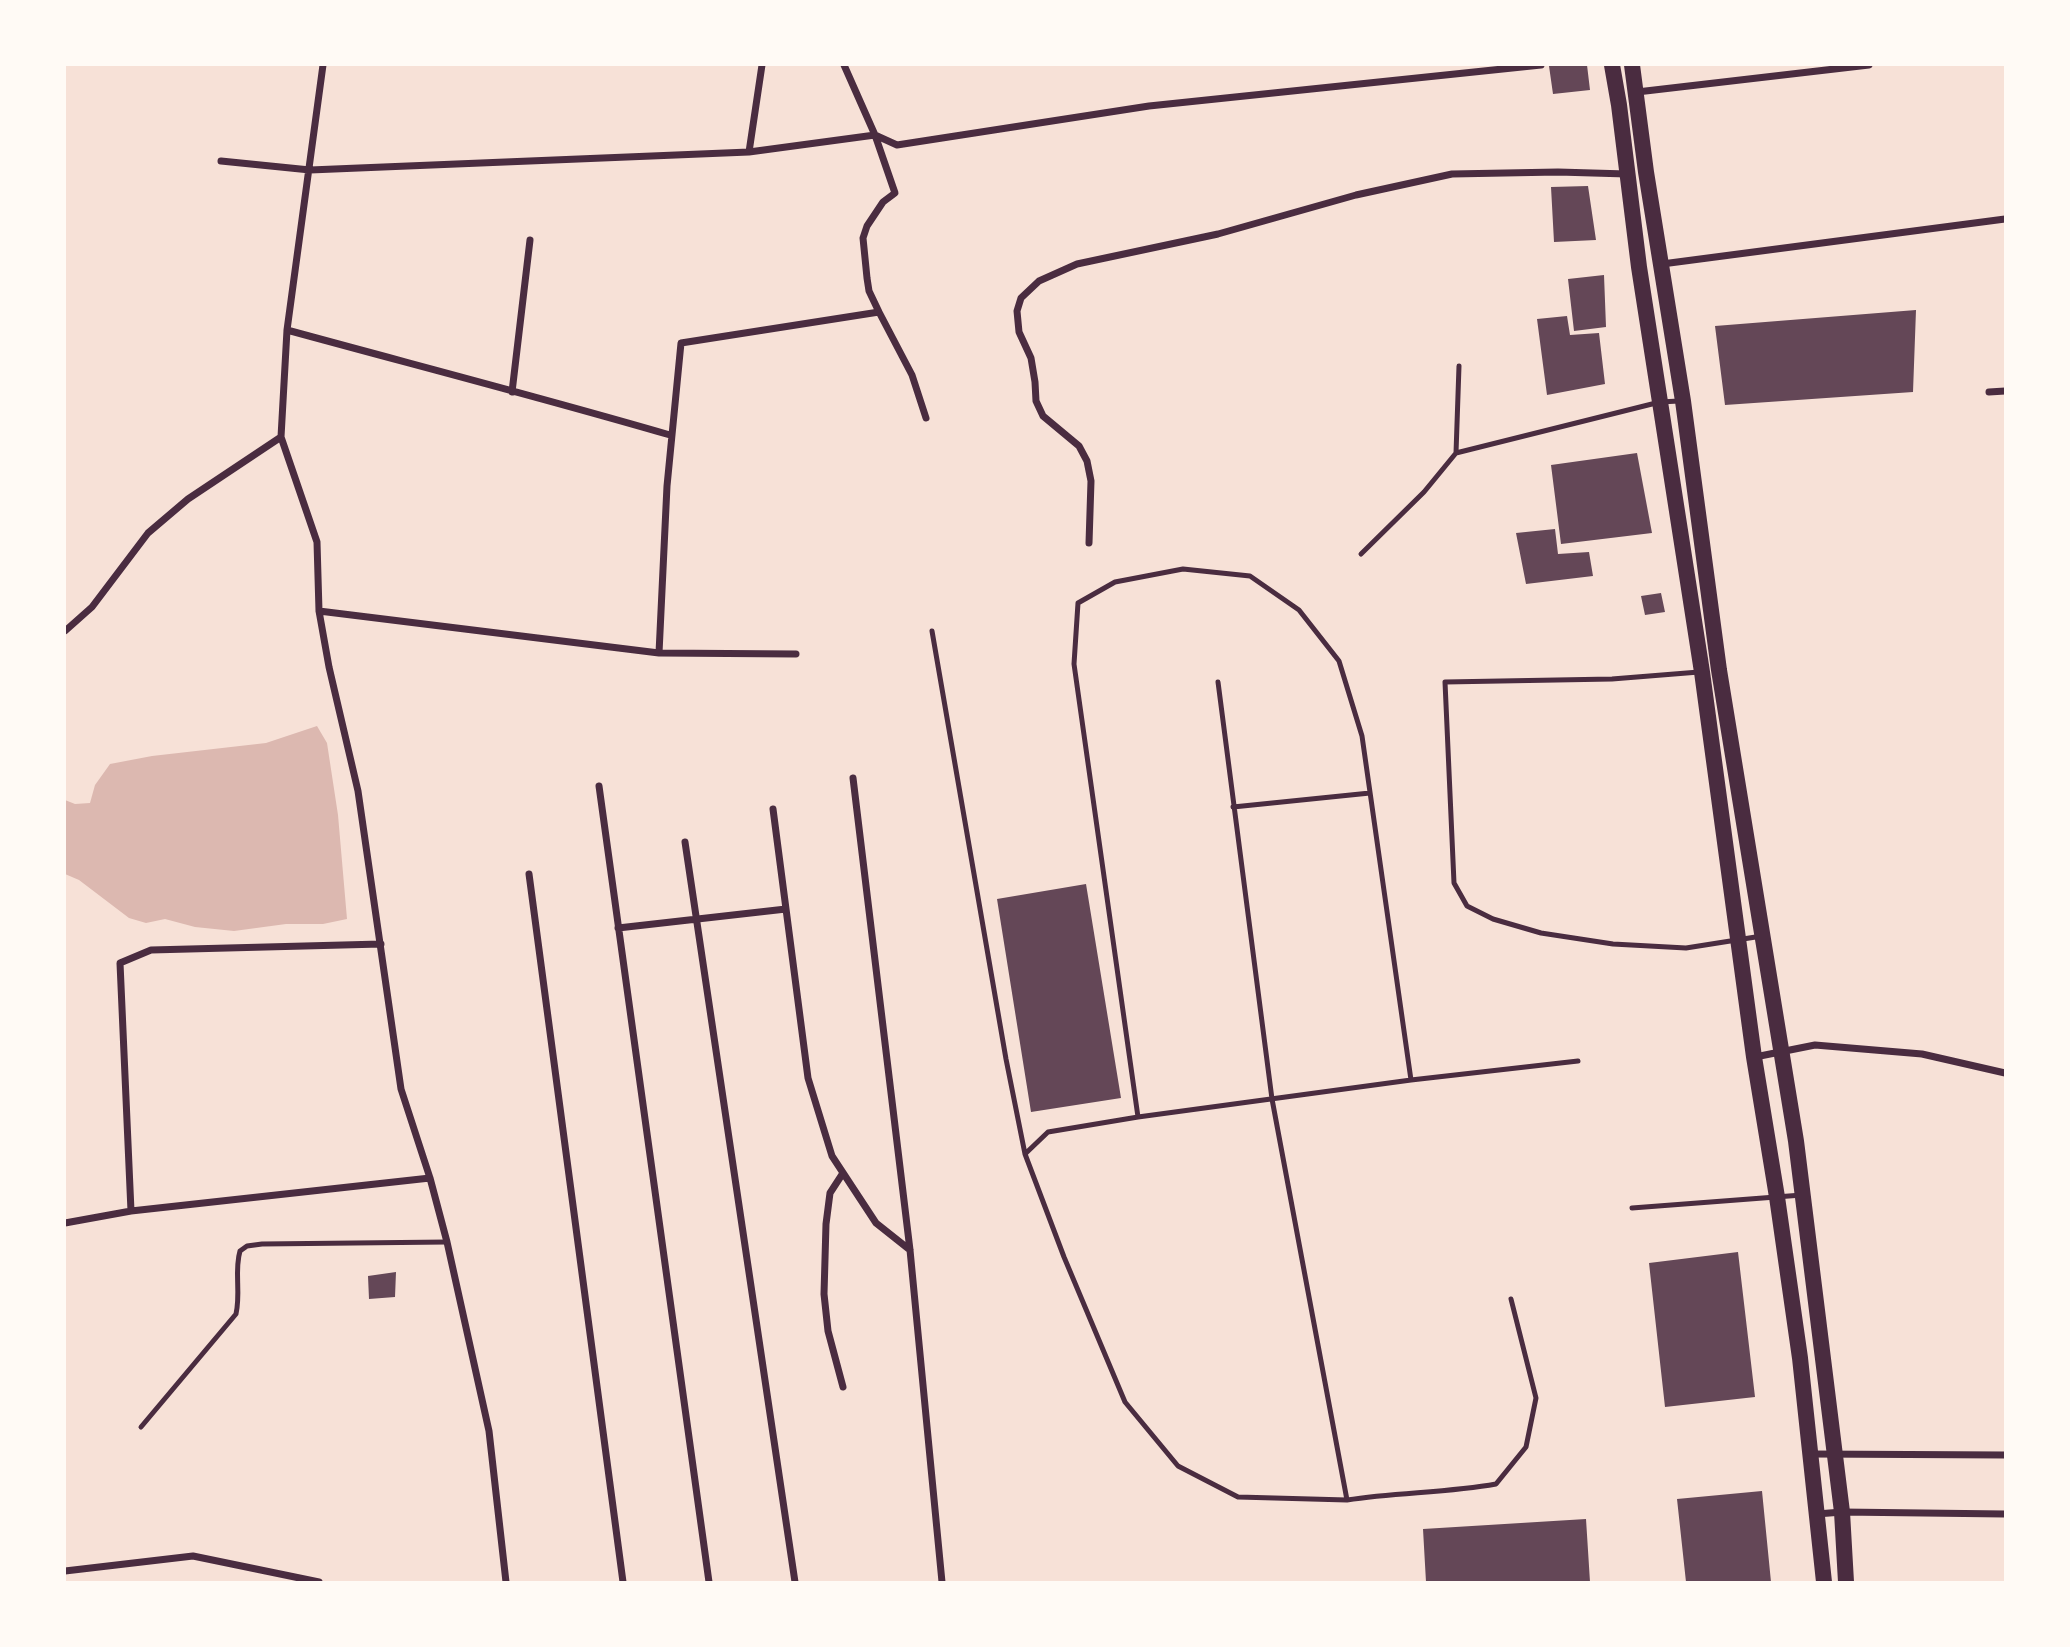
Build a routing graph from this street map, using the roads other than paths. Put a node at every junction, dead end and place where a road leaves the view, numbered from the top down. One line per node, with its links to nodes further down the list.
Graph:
1 (323, 65): 12 (street)
2 (762, 65): 10 (street)
3 (844, 65): 9 (street)
4 (1541, 65): 9 (street)
5 (1612, 65): 13 (main road)
6 (1633, 65): 8 (main road)
7 (1869, 65): 8 (street)
8 (1637, 92): 16 (main road)
9 (875, 135): 10 (street); 17 (street)
10 (749, 152): 12 (street)
11 (221, 161): 12 (street)
12 (310, 170): 18 (street)
13 (1627, 174): 24 (main road); 29 (street)
14 (2005, 219): 16 (street)
15 (530, 240): 21 (street)
16 (1661, 264): 23 (main road)
17 (879, 312): 25 (street); 26 (street)
18 (287, 330): 21 (street); 27 (street)
19 (1459, 366): 28 (lane)
20 (2005, 391): 22 (street)
21 (512, 392): 26 (street)
22 (1989, 392)
23 (1683, 401): 24 (lane); 48 (main road)
24 (1660, 402): 28 (lane); 36 (main road)
25 (926, 418)
26 (670, 435): 34 (street)
27 (281, 437): 31 (street); 32 (street)
28 (1456, 453): 30 (lane)
29 (1089, 543)
30 (1361, 554)
31 (318, 611): 34 (street); 50 (street)
32 (65, 631)
33 (932, 631): 58 (lane)
34 (659, 653): 35 (street)
35 (796, 654)
36 (1702, 672): 49 (main road); 49 (lane)
37 (1218, 682): 41 (lane)
38 (853, 778): 67 (street)
39 (599, 786): 47 (street)
40 (1370, 793): 41 (lane); 55 (lane); 57 (lane)
41 (1233, 807): 56 (lane)
42 (772, 809): 45 (street)
43 (685, 842): 46 (street)
44 (529, 874): 81 (street)
45 (786, 909): 46 (street); 59 (street)
46 (695, 918): 47 (street); 83 (street)
47 (618, 928): 82 (street)
48 (1763, 935): 49 (lane); 51 (main road)
49 (1738, 939): 52 (main road)
50 (381, 944): 60 (street); 64 (street)
51 (1782, 1051): 52 (street); 54 (street); 61 (main road)
52 (1754, 1057): 62 (main road)
53 (1578, 1061): 55 (lane)
54 (2005, 1073)
55 (1411, 1080): 56 (lane)
56 (1272, 1099): 57 (lane); 74 (lane)
57 (1138, 1117): 58 (lane)
58 (1025, 1154): 74 (lane)
59 (843, 1173): 67 (street); 69 (street)
60 (430, 1178): 64 (street); 66 (street)
61 (1802, 1195): 62 (lane); 71 (main road)
62 (1777, 1197): 63 (lane); 72 (main road)
63 (1632, 1208)
64 (131, 1211): 65 (street)
65 (65, 1223)
66 (447, 1242): 70 (lane); 80 (street)
67 (910, 1250): 84 (street)
68 (1511, 1299): 74 (lane)
69 (843, 1387)
70 (141, 1427)
71 (1834, 1453): 72 (street); 73 (street); 75 (main road)
72 (1811, 1454): 76 (main road)
73 (2005, 1455)
74 (1347, 1500)
75 (1842, 1512): 76 (street); 77 (street); 86 (main road)
76 (1816, 1514): 85 (main road)
77 (2005, 1514)
78 (65, 1571): 79 (street)
79 (319, 1582)
80 (506, 1582)
81 (623, 1582)
82 (709, 1582)
83 (795, 1582)
84 (942, 1582)
85 (1824, 1582)
86 (1846, 1582)

